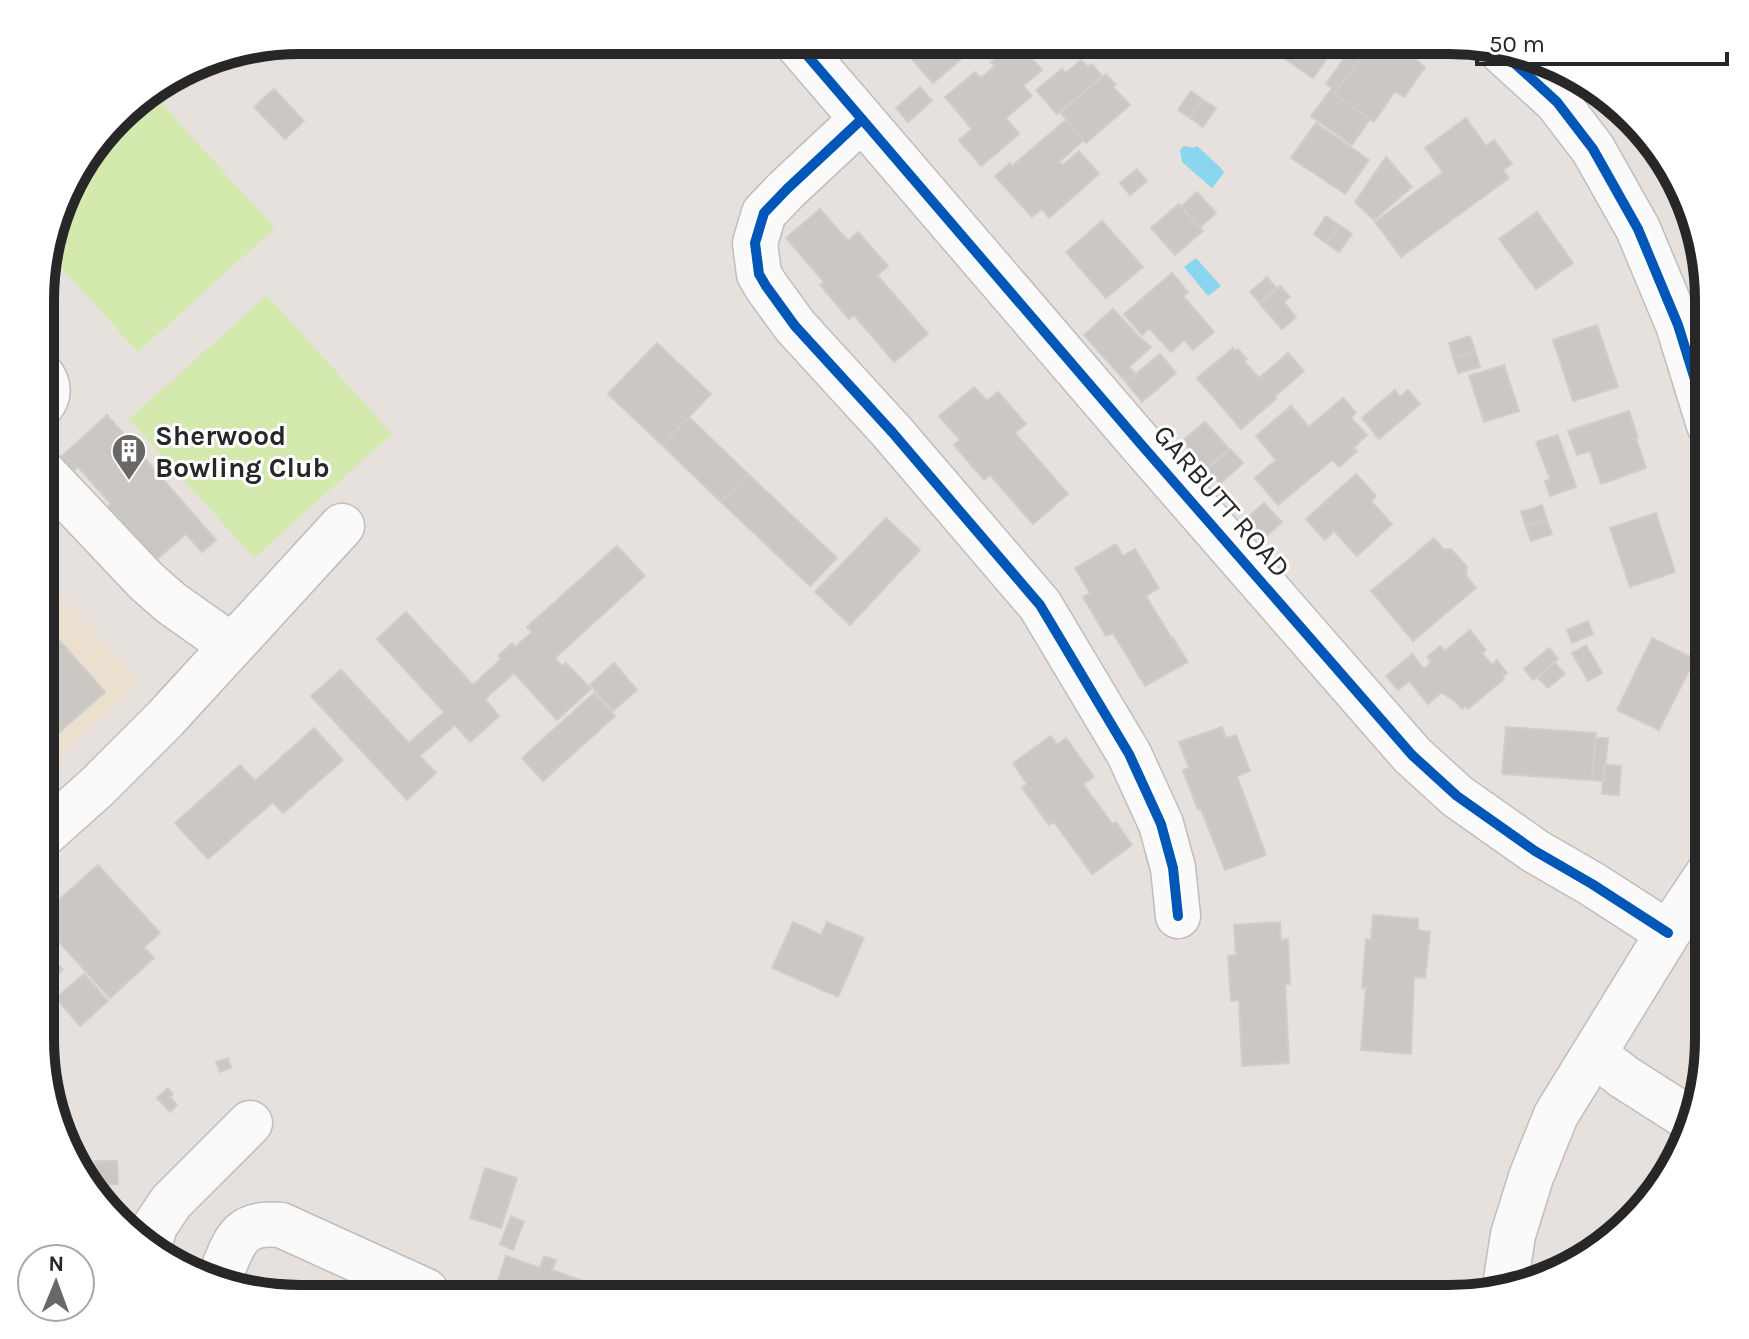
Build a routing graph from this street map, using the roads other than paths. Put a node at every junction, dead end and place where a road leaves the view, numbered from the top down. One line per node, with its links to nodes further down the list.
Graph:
1 (807, 55): 3 (street, GARBUTT ROAD)
2 (1513, 62): 4 (street)
3 (862, 119): 10 (street); 11 (street, GARBUTT ROAD)
4 (1695, 379)
5 (54, 484): 7 (street)
6 (342, 526): 7 (street)
7 (232, 646): 8 (street)
8 (55, 825)
9 (1694, 894): 11 (street)
10 (1178, 916)
11 (1668, 933): 12 (street)
12 (1594, 1054): 13 (street); 17 (street)
13 (1683, 1114)
14 (250, 1123): 15 (street)
15 (152, 1236)
16 (222, 1272): 18 (street)
17 (1506, 1278)
18 (411, 1284)

